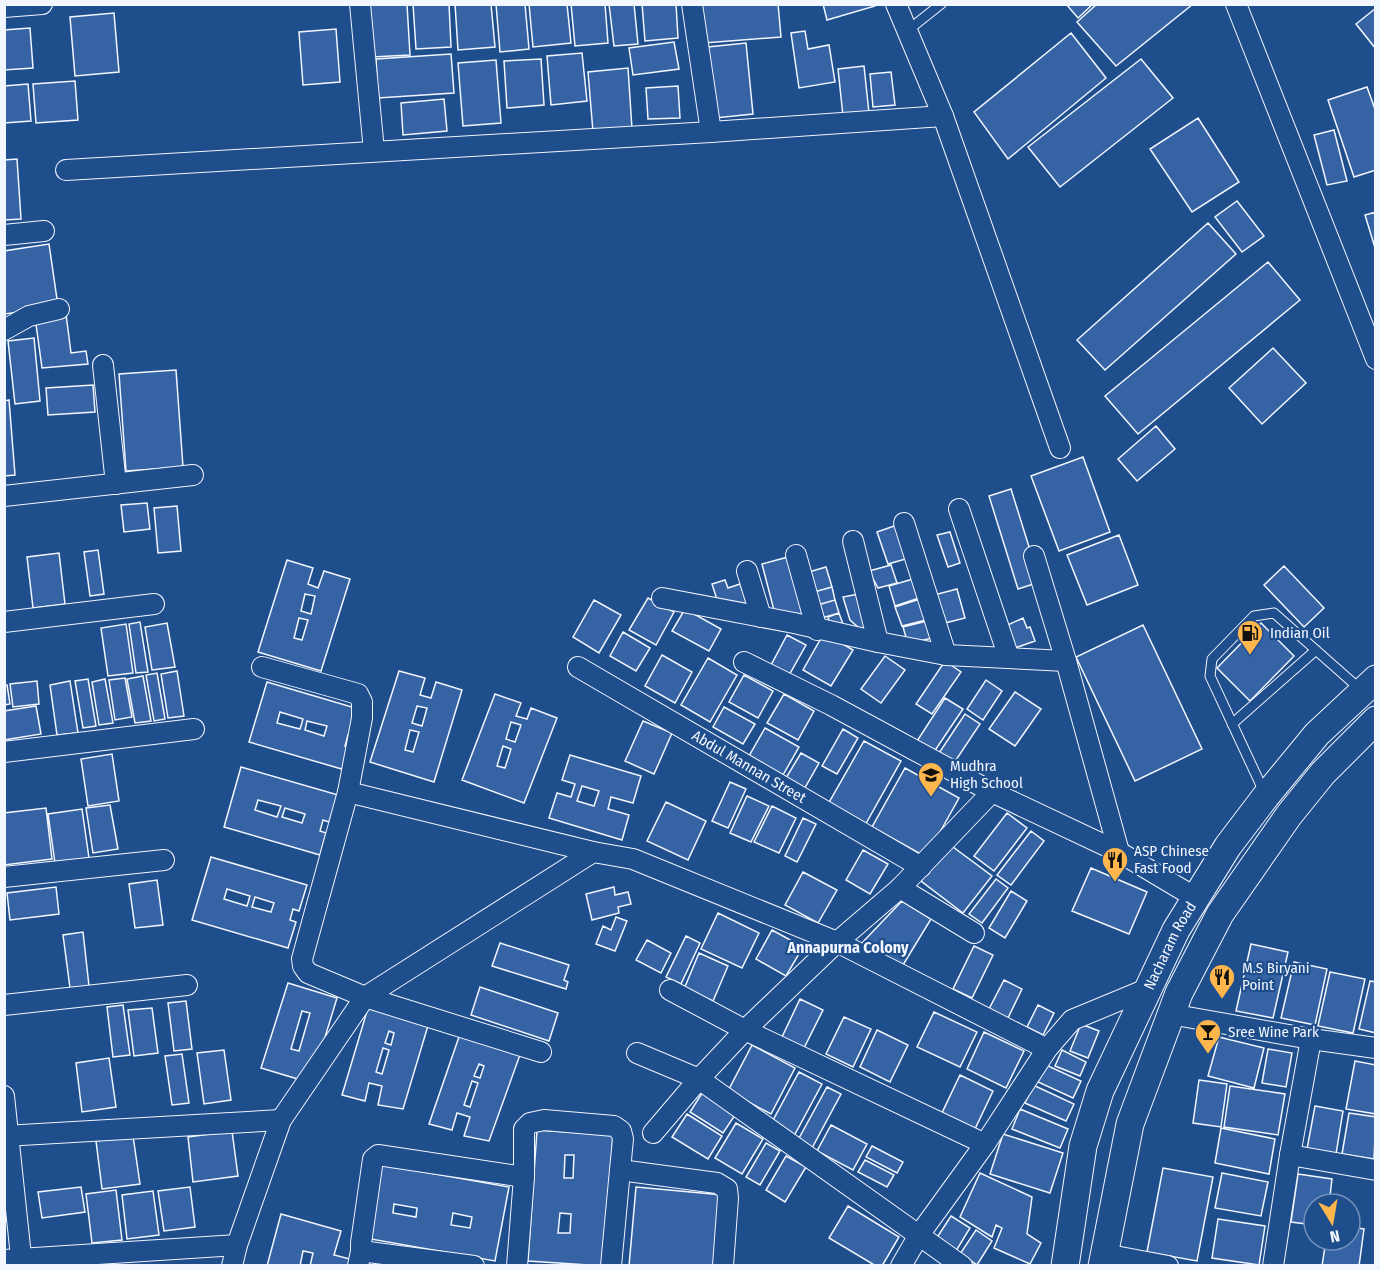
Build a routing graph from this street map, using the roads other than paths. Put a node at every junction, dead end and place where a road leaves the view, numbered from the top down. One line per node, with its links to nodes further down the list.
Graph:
1 (42, 4): 7 (street)
2 (360, 4): 11 (street)
3 (692, 4): 10 (street)
4 (896, 4): 8 (street)
5 (941, 4): 8 (lane)
6 (1236, 4): 17 (street)
7 (4, 7)
8 (906, 32): 9 (street)
9 (943, 116): 10 (street); 19 (street)
10 (711, 132): 11 (street)
11 (374, 151): 12 (street)
12 (66, 170)
13 (44, 231): 14 (street)
14 (4, 235)
15 (59, 309): 16 (street)
16 (4, 330)
17 (1376, 359)
18 (103, 365): 21 (street)
19 (1060, 448)
20 (193, 475): 21 (street)
21 (116, 484): 22 (street)
22 (4, 496)
23 (959, 509): 37 (street)
24 (904, 523): 36 (street)
25 (853, 541): 34 (street)
26 (796, 555): 33 (street)
27 (1034, 556): 38 (street)
28 (747, 571): 31 (street)
29 (662, 598): 31 (street)
30 (154, 604): 32 (street)
31 (761, 617): 33 (street)
32 (4, 622)
33 (817, 630): 34 (street)
34 (878, 642): 36 (street)
35 (1316, 650): 42 (lane); 44 (lane); 44 (lane)
36 (946, 655): 37 (street)
37 (1009, 658): 38 (street)
38 (1066, 661): 51 (street)
39 (744, 662): 48 (street)
40 (262, 667): 47 (street)
41 (578, 667): 53 (street, Abdul Mannan Street)
42 (1369, 685): 49 (main road, Nacharam Road)
43 (1376, 720): 64 (main road, Nacharam Road)
44 (1232, 724): 49 (lane)
45 (194, 729): 46 (street)
46 (4, 752)
47 (348, 792): 50 (street); 62 (street)
48 (992, 792): 51 (street); 53 (street)
49 (1266, 796): 56 (main road, Nacharam Road)
50 (593, 852): 58 (street); 62 (street)
51 (1119, 852): 56 (street)
52 (164, 860): 54 (street)
53 (921, 867): 55 (street)
54 (4, 877)
55 (900, 888): 57 (street); 58 (street)
56 (1196, 898): 60 (main road, Nacharam Road)
57 (974, 933)
58 (837, 942): 65 (street); 68 (street)
59 (187, 985): 63 (street)
60 (1147, 989): 68 (street); 93 (main road, Nacharam Road)
61 (670, 990): 65 (street)
62 (365, 997): 69 (street); 73 (street)
63 (4, 1005)
64 (1170, 1014): 66 (street); 84 (main road, Nacharam Road)
65 (744, 1030): 71 (street); 76 (street)
66 (1311, 1039): 67 (street); 77 (street)
67 (1376, 1048)
68 (1047, 1049): 76 (street)
69 (541, 1052)
70 (636, 1053): 71 (street)
71 (699, 1079): 74 (street); 81 (street)
72 (4, 1096): 75 (street)
73 (282, 1120): 75 (street); 82 (street)
74 (653, 1133)
75 (7, 1135): 85 (street)
76 (985, 1144): 81 (street)
77 (1290, 1155): 79 (street); 95 (street)
78 (620, 1170): 80 (street); 89 (street); 90 (street)
79 (1376, 1170)
80 (524, 1178): 83 (street); 88 (street)
81 (919, 1235): 91 (street); 92 (street)
82 (237, 1245): 85 (street); 86 (street)
83 (359, 1258): 87 (street)
84 (1103, 1260): 94 (street)
85 (16, 1261)
86 (232, 1266)
87 (474, 1266)
88 (517, 1266)
89 (611, 1266)
90 (723, 1266)
91 (901, 1266)
92 (962, 1266)
93 (1065, 1266)
94 (1168, 1266)
95 (1273, 1266)

